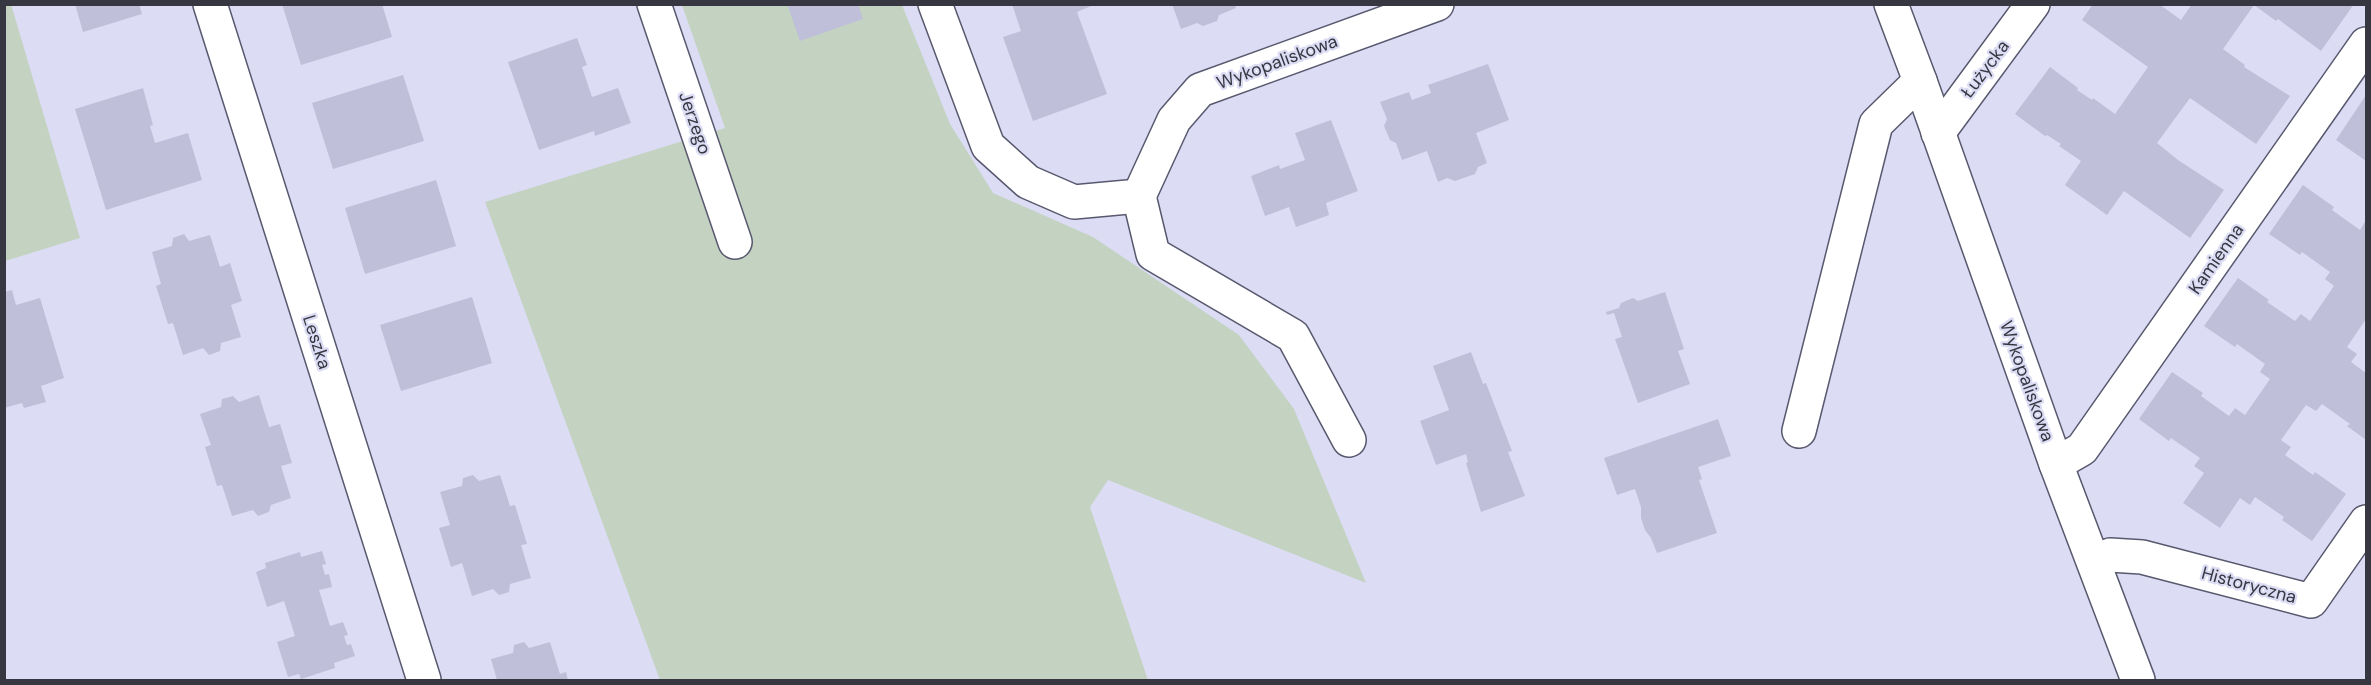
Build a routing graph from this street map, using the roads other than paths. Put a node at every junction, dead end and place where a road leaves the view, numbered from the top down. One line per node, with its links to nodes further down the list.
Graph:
1 (210, 4): 17 (street, Leszka)
2 (654, 4): 11 (street, Jerzego)
3 (935, 4): 10 (street)
4 (1437, 4): 10 (street, Wykopaliskowa)
5 (1891, 4): 8 (street, Wykopaliskowa)
6 (2033, 4): 9 (street, Łużycka)
7 (2367, 44): 14 (street, Kamienna)
8 (1920, 81): 9 (street, Wykopaliskowa); 12 (street)
9 (1938, 133): 14 (street, Wykopaliskowa)
10 (1139, 196): 13 (street)
11 (735, 242)
12 (1799, 431)
13 (1349, 440)
14 (2056, 464): 16 (street, Wykopaliskowa)
15 (2367, 522): 16 (street, Historyczna)
16 (2094, 562): 18 (street, Wykopaliskowa)
17 (424, 681)
18 (2138, 681)

